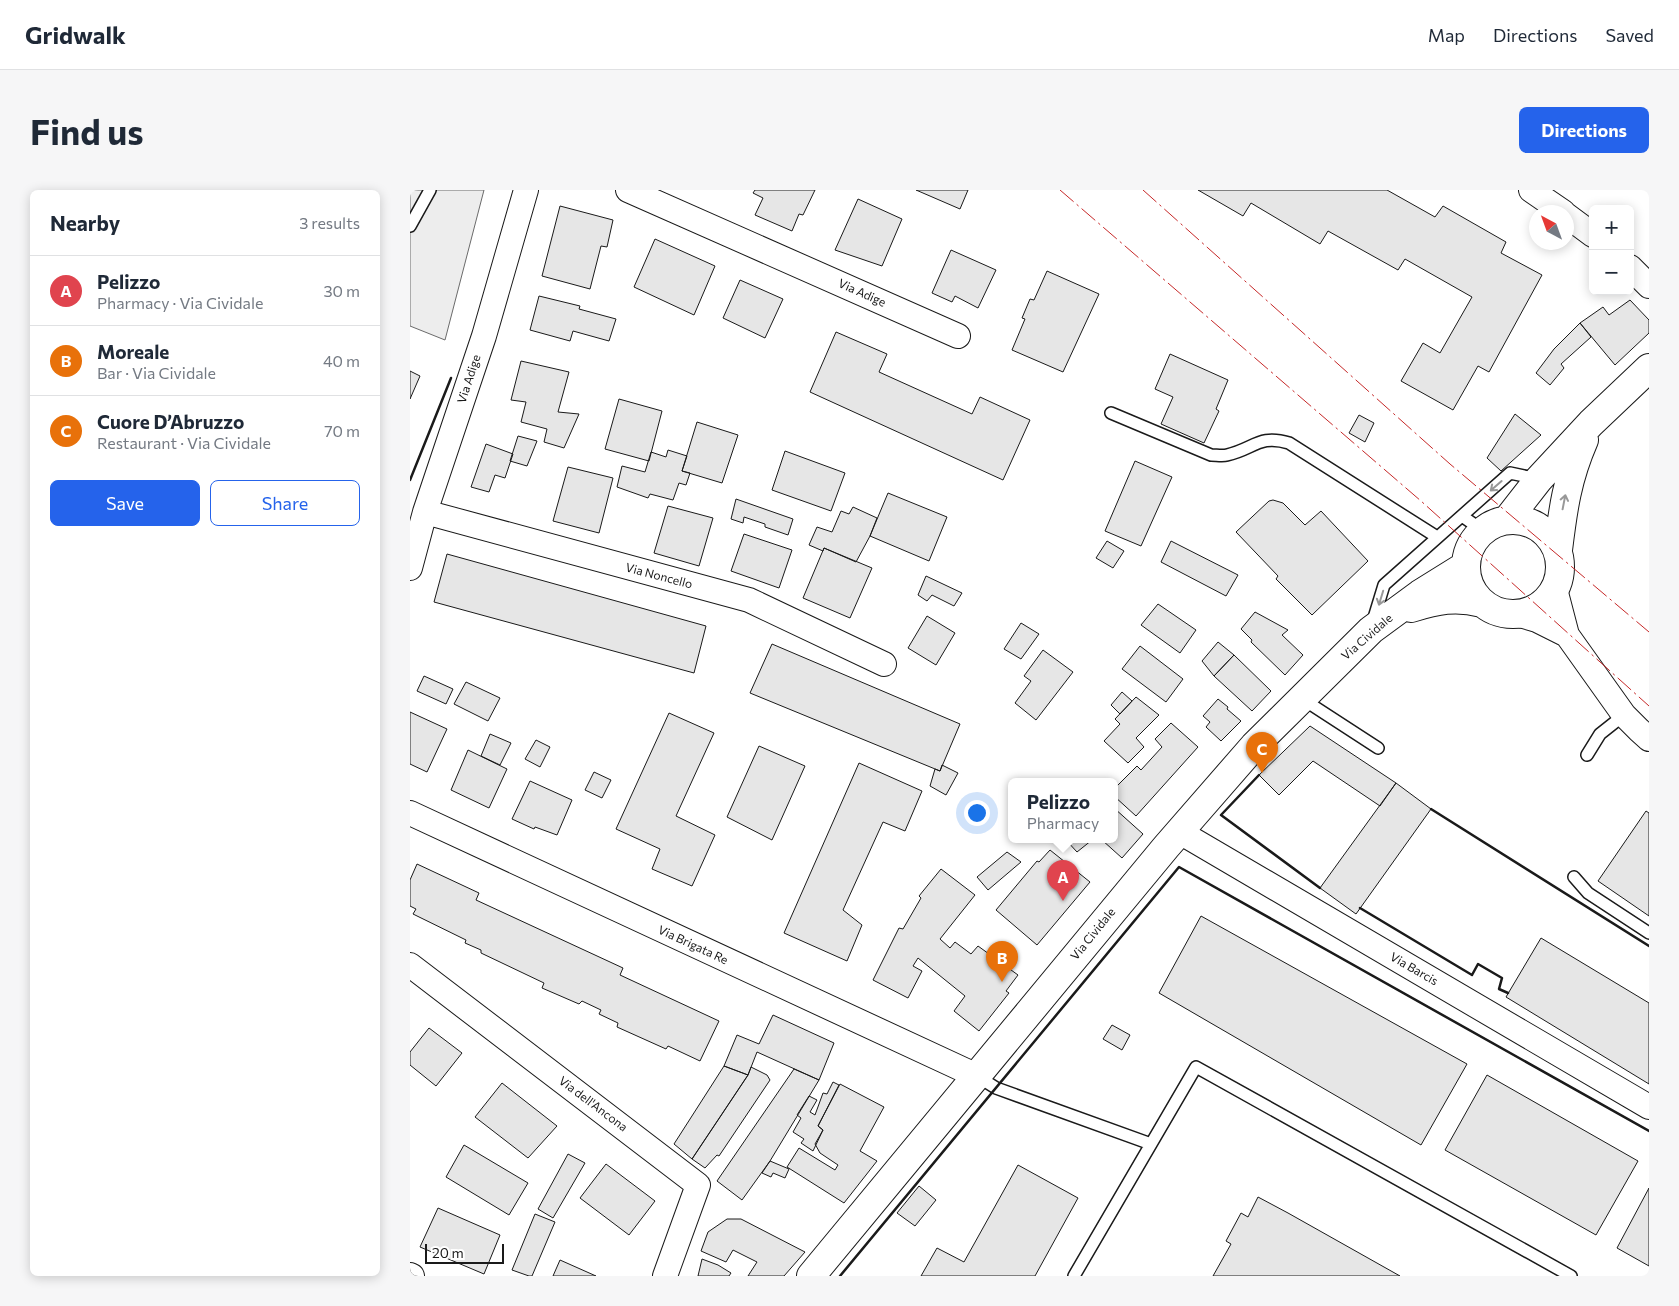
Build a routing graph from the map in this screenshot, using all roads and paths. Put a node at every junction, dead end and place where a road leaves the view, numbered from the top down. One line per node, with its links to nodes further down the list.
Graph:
1 (430, 190): 7 (lane)
2 (526, 190): 16 (street, Via Adige)
3 (628, 190): 11 (street, Via Adige)
4 (1531, 190): 5 (street)
5 (1553, 205)
6 (1574, 221): 8 (street)
7 (410, 226)
8 (1589, 232)
9 (1634, 271): 10 (street)
10 (1649, 286)
11 (958, 336)
12 (1649, 368): 14 (main road, Via Cividale)
13 (1111, 413): 19 (lane)
14 (1591, 423): 15 (main road, Via Cividale); 20 (main road, Via Cividale, one-way to 14)
15 (1539, 479): 17 (main road, Via Cividale); 18 (lane, one-way to 18)
16 (425, 512): 22 (street, Via Adige); 29 (street, Via Noncello)
17 (1507, 520): 18 (main road); 20 (main road)
18 (1472, 523): 19 (lane); 21 (main road)
19 (1437, 537): 27 (lane, one-way to 27)
20 (1558, 550): 23 (main road, Via Cividale)
21 (1466, 566): 24 (main road); 25 (main road, Via Cividale)
22 (410, 568)
23 (1555, 589): 26 (main road, Via Cividale); 28 (street)
24 (1482, 603): 25 (main road, Via Cividale); 26 (main road, Via Cividale)
25 (1396, 612): 27 (main road, Via Cividale)
26 (1517, 614): 28 (street)
27 (1371, 630): 30 (main road, Via Cividale)
28 (1567, 635): 31 (street)
29 (884, 664)
30 (1302, 698): 33 (lane); 36 (main road, Via Cividale)
31 (1624, 714): 32 (street); 34 (lane)
32 (1649, 739)
33 (1378, 748)
34 (1587, 755)
35 (410, 813): 40 (street, Via Brigata Re)
36 (1178, 831): 40 (main road, Via Cividale); 41 (street, Via Barcis)
37 (1574, 877): 38 (lane)
38 (1649, 933)
39 (410, 965): 43 (street, Via dell'Ancona)
40 (977, 1076): 42 (lane); 44 (main road, Via Cividale)
41 (1649, 1107)
42 (1152, 1144): 45 (lane); 46 (lane)
43 (665, 1276)
44 (811, 1276)
45 (1074, 1276)
46 (1570, 1276)

